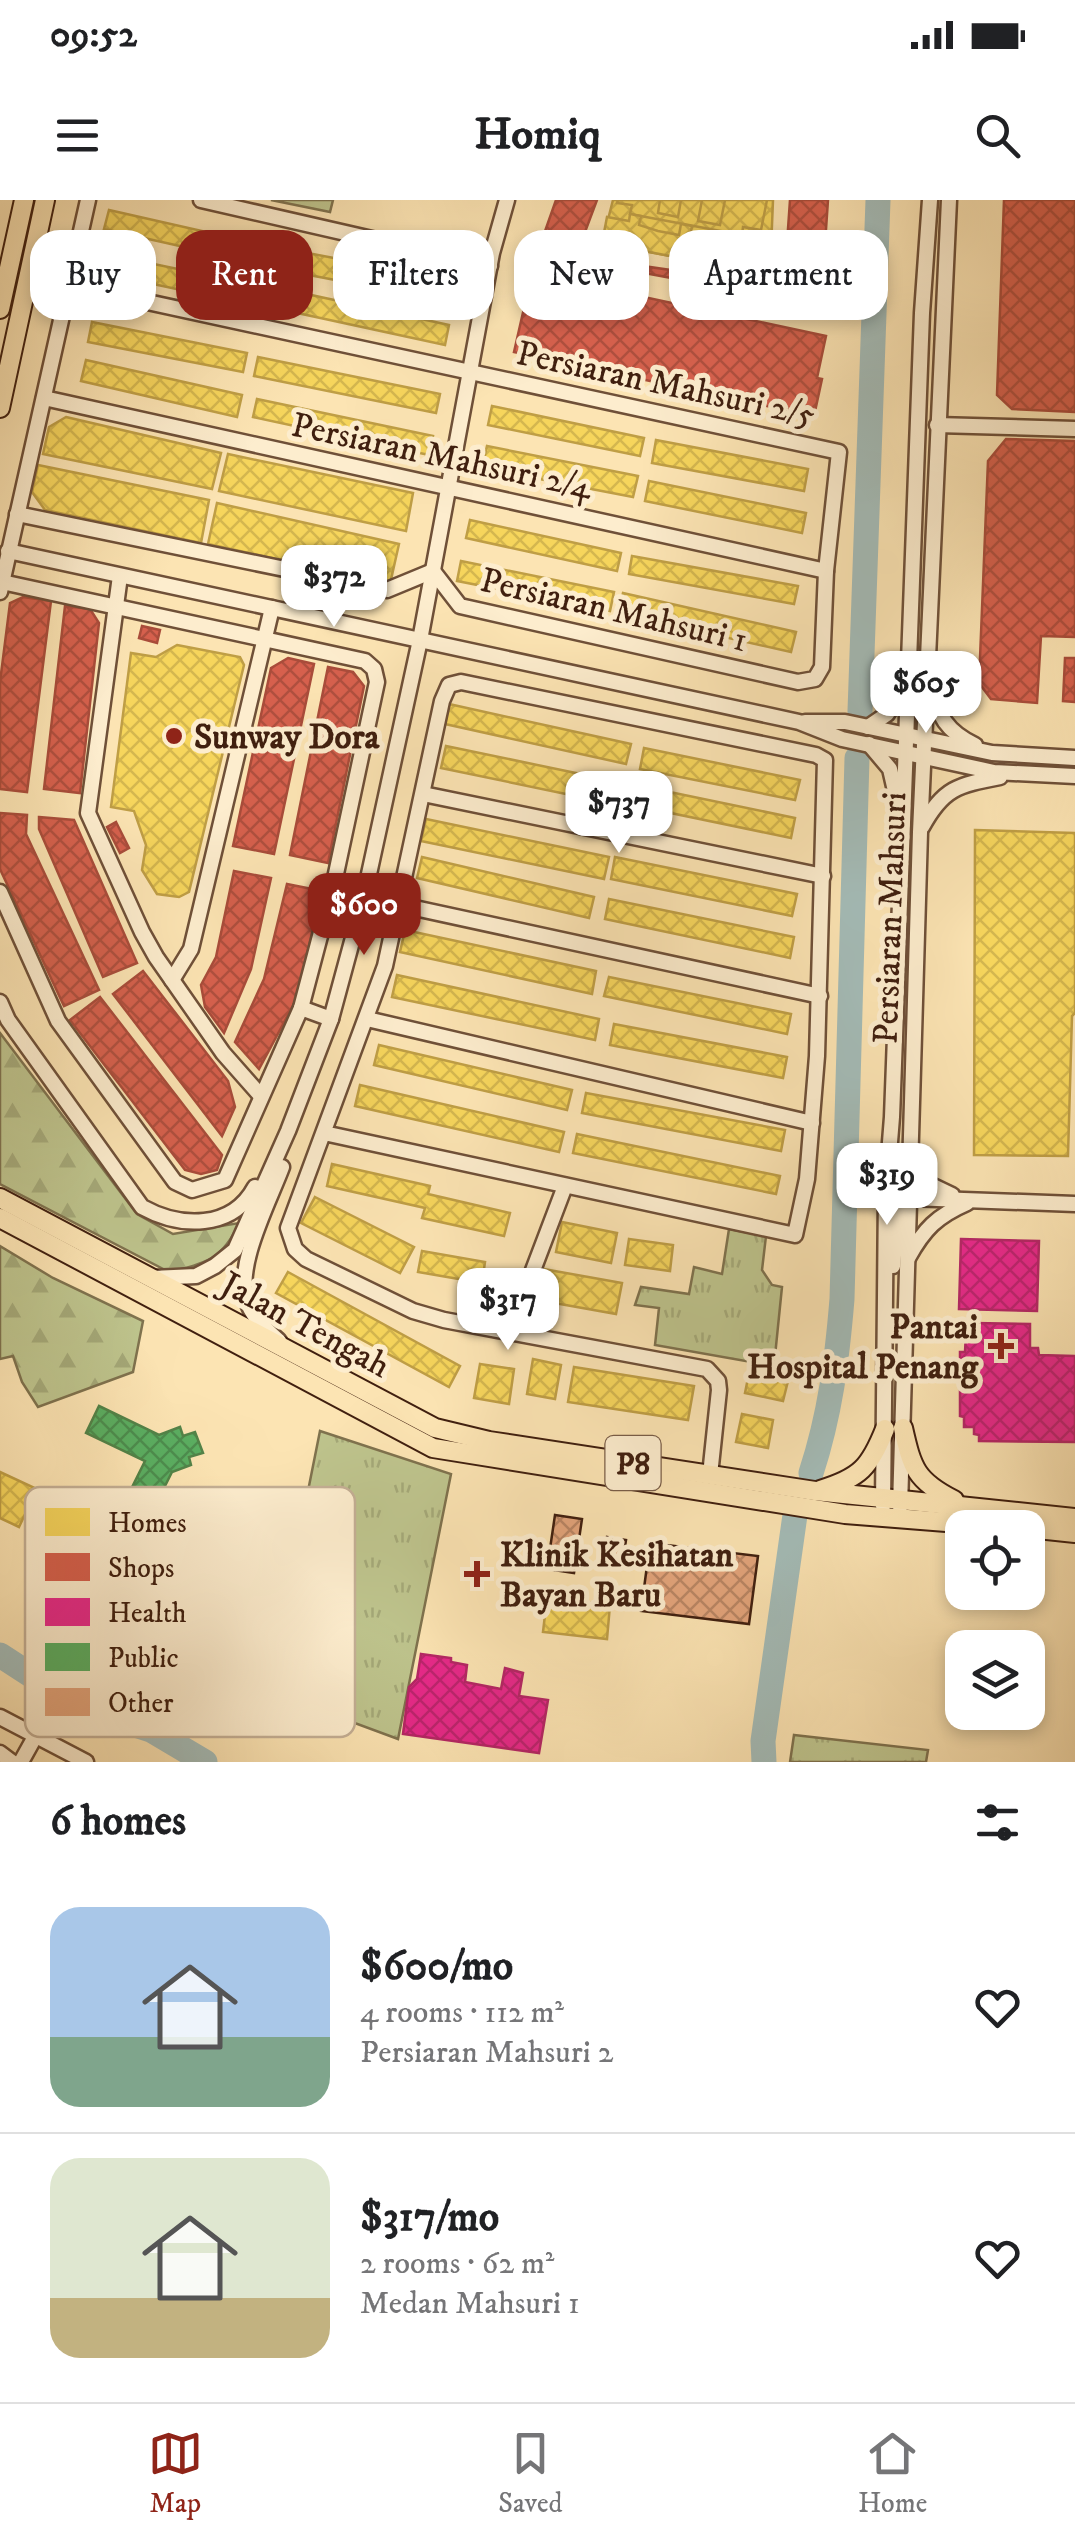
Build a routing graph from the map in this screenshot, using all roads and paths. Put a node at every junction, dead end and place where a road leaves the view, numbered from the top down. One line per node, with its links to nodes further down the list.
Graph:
1 (24, 200): 12 (main road)
2 (45, 200): 17 (main road)
3 (88, 200): 8 (street)
4 (201, 200): 9 (street)
5 (507, 200): 10 (street)
6 (930, 200): 33 (street, Persiaran Mahsuri)
7 (949, 200): 18 (street, Persiaran Mahsuri)
8 (81, 230)
9 (333, 230)
10 (494, 250)
11 (156, 304): 15 (street, Persiaran Mahsuri 2/5)
12 (0, 309)
13 (61, 320): 16 (street)
14 (480, 320): 15 (street)
15 (470, 371): 20 (street, Persiaran Mahsuri 2/5); 21 (street)
16 (44, 398): 21 (street, Persiaran Mahsuri 2/4); 22 (street)
17 (0, 408)
18 (936, 425): 19 (street); 32 (street, Persiaran Mahsuri)
19 (1075, 429)
20 (839, 452): 25 (street, Persiaran Mahsuri 1)
21 (449, 488): 24 (street); 25 (street, Persiaran Mahsuri 2/4)
22 (17, 514): 23 (street); 24 (street, Persiaran Mahsuri 1)
23 (8, 551): 26 (street, Persiaran Mahsuri 1); 27 (street)
24 (433, 570): 25 (street, Persiaran Mahsuri 1); 31 (street)
25 (826, 571)
26 (120, 576): 28 (street); 29 (street, Persiaran Mahsuri 1)
27 (1, 587): 28 (street)
28 (116, 605): 30 (street); 51 (street)
29 (272, 608): 30 (street); 31 (street, Persiaran Mahsuri 1)
30 (265, 638): 51 (street); 54 (street)
31 (420, 640): 34 (street, Persiaran Mahsuri 1); 49 (street)
32 (927, 666): 38 (street, Persiaran Mahsuri); 40 (street)
33 (906, 685): 35 (street); 36 (street, Persiaran Mahsuri)
34 (799, 722): 35 (street, Persiaran Mahsuri 1); 37 (street, Persiaran Mahsuri 1)
35 (868, 727): 36 (street, Persiaran Mahsuri 1)
36 (906, 735): 38 (street, Persiaran Mahsuri 1); 39 (street, Persiaran Mahsuri)
37 (870, 744): 39 (street, Persiaran Mahsuri 1); 46 (street)
38 (924, 748): 39 (street, Persiaran Mahsuri 1); 40 (street); 42 (street); 45 (street, Persiaran Mahsuri)
39 (906, 752): 46 (street, Persiaran Mahsuri)
40 (992, 753): 41 (street)
41 (1075, 758)
42 (1010, 774): 43 (street); 45 (street)
43 (1075, 776)
44 (424, 794): 47 (street); 47 (street); 50 (street)
45 (920, 832): 62 (street, Persiaran Mahsuri)
46 (903, 834): 61 (street, Persiaran Mahsuri)
47 (823, 876): 52 (street)
48 (0, 892): 57 (street)
49 (364, 897): 50 (street); 55 (street)
50 (398, 906): 52 (street); 56 (street)
51 (172, 980): 57 (street)
52 (820, 996): 58 (street)
53 (0, 1002): 59 (street)
54 (302, 1008): 55 (street); 57 (street)
55 (331, 1019): 59 (street)
56 (367, 1019): 58 (street); 60 (street)
57 (261, 1096)
58 (812, 1123): 63 (street)
59 (288, 1132): 70 (street); 73 (street)
60 (324, 1132): 63 (street); 72 (street)
61 (890, 1140): 65 (street); 71 (street, Persiaran Mahsuri)
62 (912, 1156): 65 (street, Persiaran Mahsuri); 66 (street)
63 (564, 1186): 72 (street)
64 (0, 1198): 70 (main road, Jalan Tengah / P8)
65 (910, 1198): 66 (street); 69 (street, Persiaran Mahsuri); 71 (street)
66 (972, 1200): 67 (street); 69 (street)
67 (1075, 1204)
68 (0, 1218): 78 (main road, Jalan Tengah / P8)
69 (907, 1260): 74 (street, Persiaran Mahsuri)
70 (151, 1278): 73 (main road, Jalan Tengah / P8)
71 (884, 1292): 74 (street, Persiaran Mahsuri)
72 (510, 1332): 75 (street)
73 (294, 1354): 75 (main road, Jalan Tengah / P8)
74 (894, 1428): 76 (main road); 77 (main road); 78 (street, Persiaran Mahsuri)
75 (710, 1475): 76 (main road, Jalan Tengah / P8)
76 (815, 1491): 78 (main road, Jalan Tengah / P8)
77 (962, 1504): 78 (main road, Jalan Tengah / P8); 80 (main road, Jalan Tengah / P8)
78 (892, 1509): 79 (main road, Jalan Tengah / P8)
79 (945, 1517)
80 (1075, 1518)
81 (1045, 1530): 82 (main road, Jalan Tengah / P8)
82 (1075, 1533)
83 (0, 1717): 84 (street)
84 (25, 1730)
85 (35, 1737): 89 (street)
86 (40, 1737): 90 (street)
87 (0, 1753): 88 (street)
88 (12, 1762)
89 (21, 1762)
90 (86, 1762)

